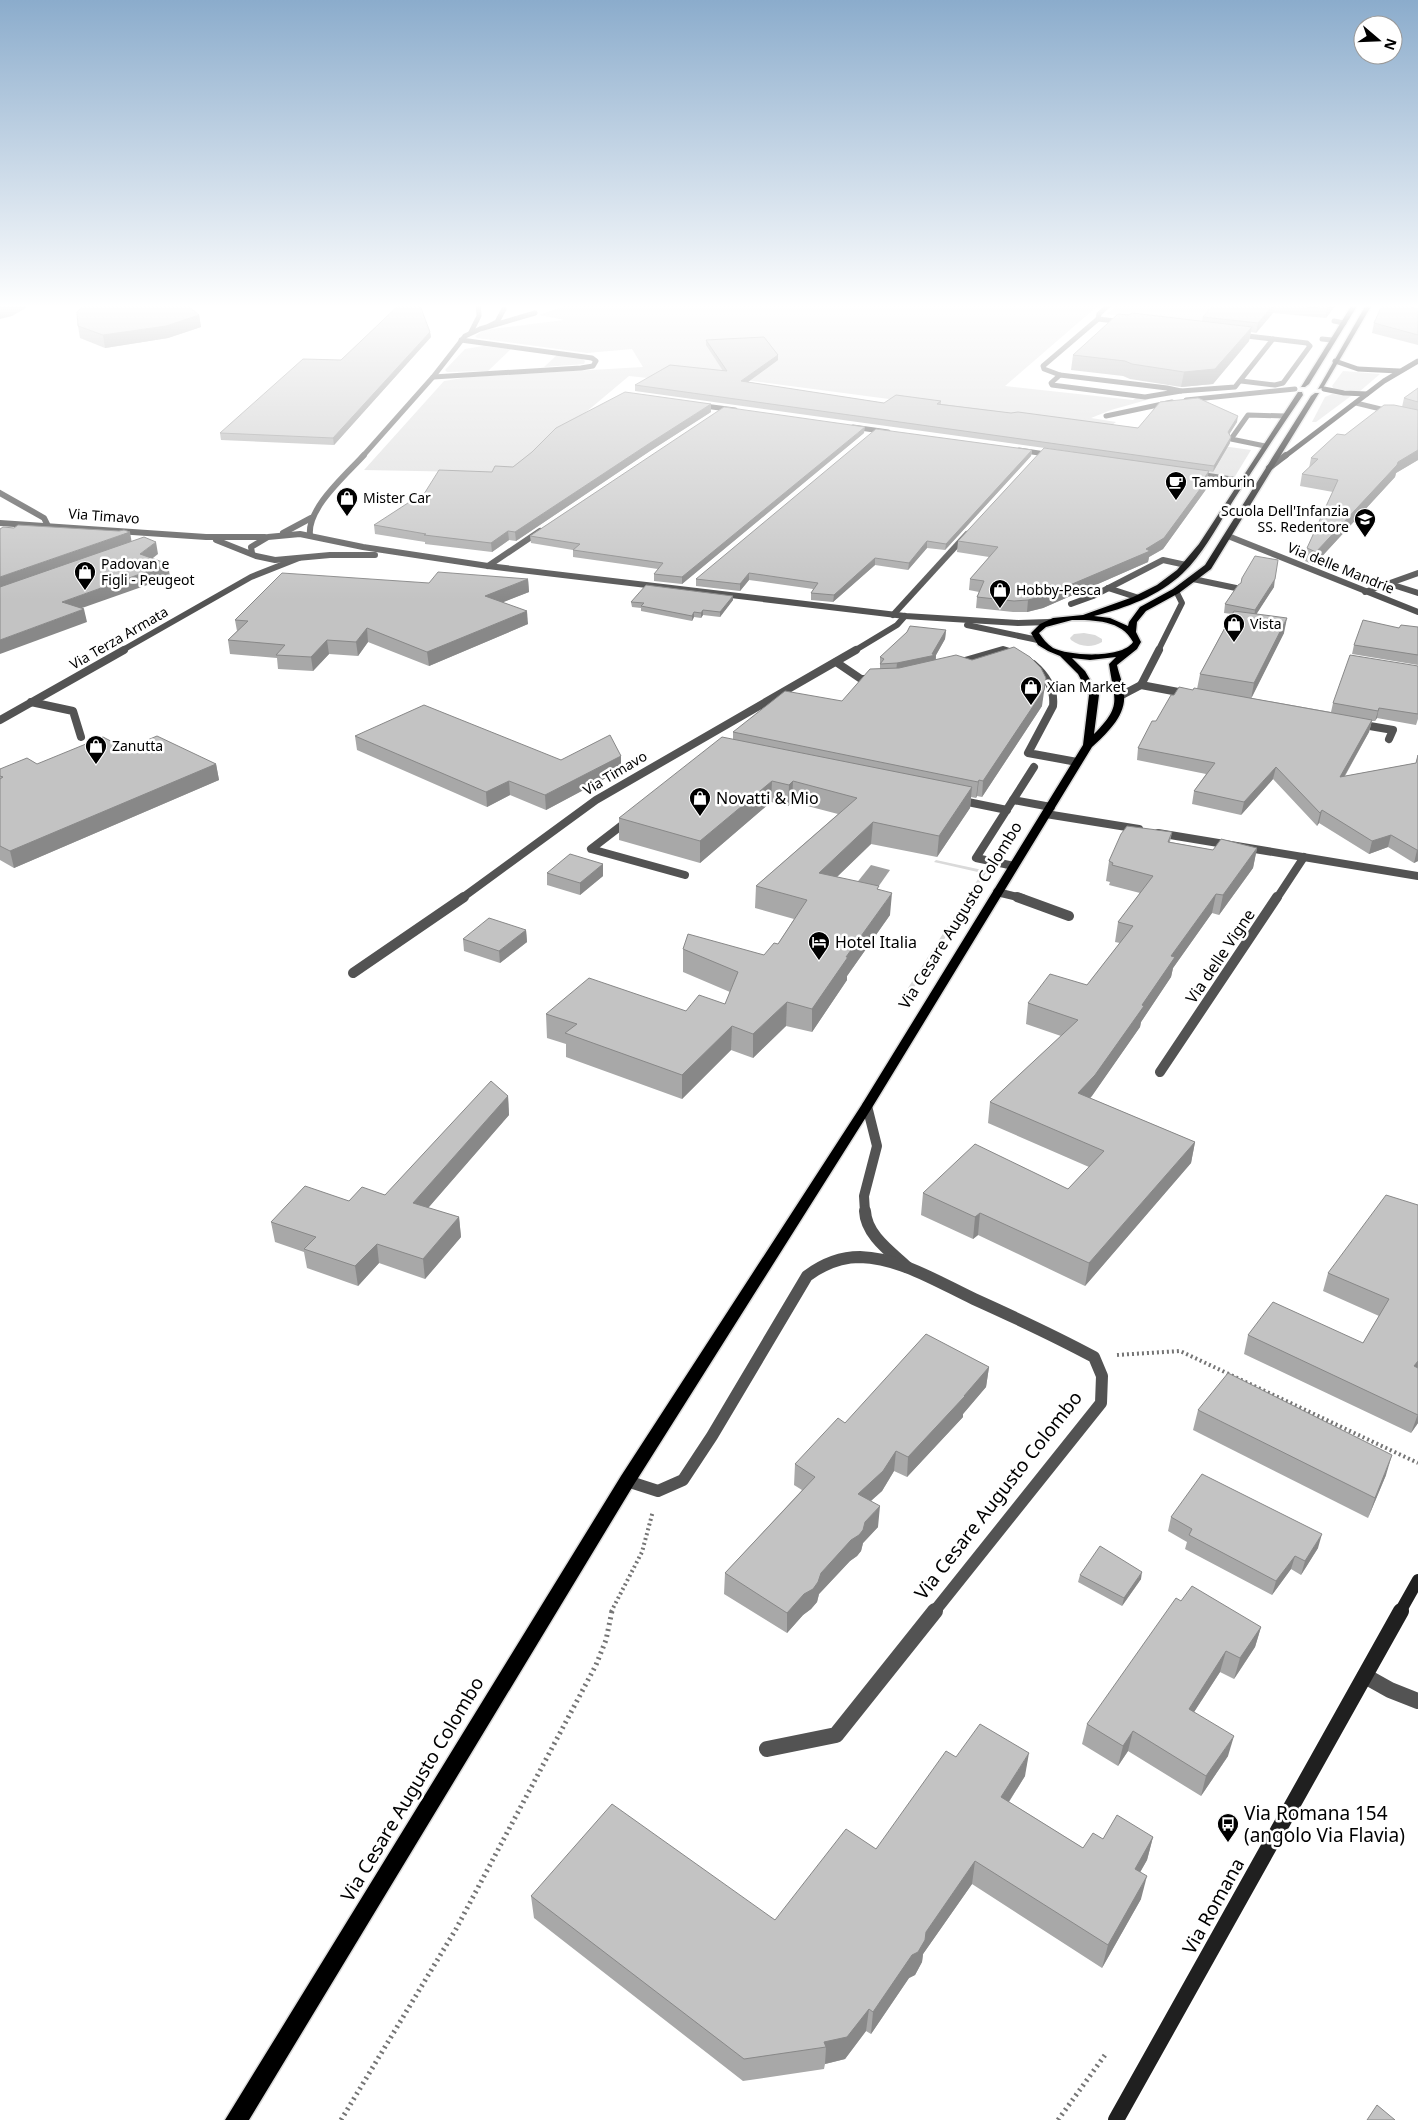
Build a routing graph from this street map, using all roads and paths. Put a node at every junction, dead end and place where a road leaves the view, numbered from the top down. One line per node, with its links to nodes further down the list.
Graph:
1 (410, 402): 26 (street)
2 (1174, 402): 10 (street)
3 (1295, 402): 11 (main road)
4 (1310, 402): 22 (main road)
5 (1356, 403): 12 (street); 22 (main road)
6 (695, 404): 7 (street)
7 (724, 408): 8 (street); 9 (street)
8 (743, 411)
9 (716, 414)
10 (1106, 416)
11 (1285, 416): 17 (main road); 17 (street)
12 (1418, 418)
13 (847, 426): 14 (street)
14 (875, 430): 15 (street); 16 (street)
15 (895, 433)
16 (868, 437)
17 (1265, 446): 24 (main road)
18 (1012, 449): 19 (street)
19 (1041, 453): 20 (street); 21 (street)
20 (1060, 456)
21 (1035, 460)
22 (1269, 468): 34 (main road)
23 (1184, 473): 24 (street)
24 (1242, 481): 43 (main road)
25 (0, 493): 29 (street)
26 (311, 518): 32 (street); 33 (street)
27 (0, 524): 29 (street, Via Timavo)
28 (975, 525): 58 (street)
29 (48, 526): 31 (street, Via Timavo)
30 (545, 528): 44 (street)
31 (166, 534): 35 (street, Via Timavo); 38 (street)
32 (279, 535): 33 (street, Via Timavo); 36 (street, Via Timavo)
33 (310, 535): 37 (street, Via Timavo)
34 (1228, 536): 46 (main road); 53 (street, Via delle Mandrie)
35 (206, 537): 36 (street, Via Timavo); 39 (street, Via Timavo)
36 (268, 537): 39 (street)
37 (322, 540): 40 (street); 42 (street, Via Timavo)
38 (154, 541)
39 (255, 557): 41 (street, Via Timavo)
40 (306, 557): 41 (street, Via Timavo); 42 (street, Via Timavo)
41 (299, 558): 73 (street, Via Terza Armata)
42 (436, 558): 44 (street, Via Timavo)
43 (1186, 565): 49 (street); 55 (main road)
44 (488, 566): 51 (street, Via Timavo)
45 (1418, 574): 48 (street)
46 (1193, 579): 50 (street); 52 (main road)
47 (692, 583): 51 (street)
48 (1390, 584): 53 (street); 54 (street)
49 (1108, 588): 55 (street); 56 (street)
50 (1236, 588)
51 (684, 589): 58 (street, Via Timavo)
52 (1176, 591): 63 (main road); 70 (street)
53 (1365, 592): 57 (street, Via delle Mandrie)
54 (1418, 593)
55 (1136, 597): 60 (main road)
56 (1071, 604)
57 (1418, 612)
58 (893, 614): 59 (street, Via Timavo)
59 (905, 616): 61 (street, Via Timavo); 67 (street, Via Timavo)
60 (1074, 617): 62 (main road, Via Timavo); 63 (main road, Via Timavo)
61 (939, 620): 62 (street, Via Timavo); 64 (street, Via Timavo)
62 (1049, 622): 64 (main road)
63 (1132, 632): 65 (main road)
64 (1038, 640): 66 (main road, Via Timavo)
65 (1127, 652): 66 (main road, Via Timavo); 72 (main road)
66 (1062, 653): 78 (main road, Via Cesare Augusto Colombo)
67 (836, 662): 69 (street); 92 (street, Via Timavo)
68 (951, 665): 79 (street)
69 (879, 678)
70 (1141, 686): 71 (street); 72 (street)
71 (1194, 695)
72 (1120, 696): 78 (main road, Via Cesare Augusto Colombo)
73 (31, 702): 74 (street, Via Terza Armata); 76 (street)
74 (0, 720)
75 (1346, 722): 77 (street)
76 (80, 737)
77 (1389, 739)
78 (1088, 745): 79 (main road, Via Cesare Augusto Colombo)
79 (1077, 762): 84 (main road, Via Cesare Augusto Colombo)
80 (1034, 767): 82 (street)
81 (946, 798): 83 (street)
82 (1013, 800): 83 (street); 84 (street)
83 (1006, 810): 87 (street)
84 (1048, 811): 86 (street); 87 (main road, Via Cesare Augusto Colombo)
85 (636, 814): 88 (street)
86 (1304, 857): 89 (street); 93 (street, Via delle Vigne)
87 (1014, 866): 90 (main road, Via Cesare Augusto Colombo)
88 (685, 875)
89 (1418, 876)
90 (997, 892): 91 (street); 94 (main road, Via Cesare Augusto Colombo)
91 (1069, 916)
92 (353, 973)
93 (1160, 1072)
94 (866, 1106): 95 (street); 98 (main road, Via Cesare Augusto Colombo)
95 (908, 1268): 96 (street); 99 (street)
96 (1094, 1357): 97 (path); 103 (street, Via Cesare Augusto Colombo)
97 (1418, 1463)
98 (627, 1481): 99 (street); 105 (main road, Via Cesare Augusto Colombo)
99 (658, 1492): 106 (path)
100 (1418, 1580): 101 (main road, Via Romana)
101 (1365, 1676): 102 (street); 108 (main road, Via Romana)
102 (1418, 1701)
103 (767, 1749)
104 (1105, 2055): 107 (path)
105 (236, 2120)
106 (341, 2120)
107 (1058, 2120)
108 (1116, 2120)

